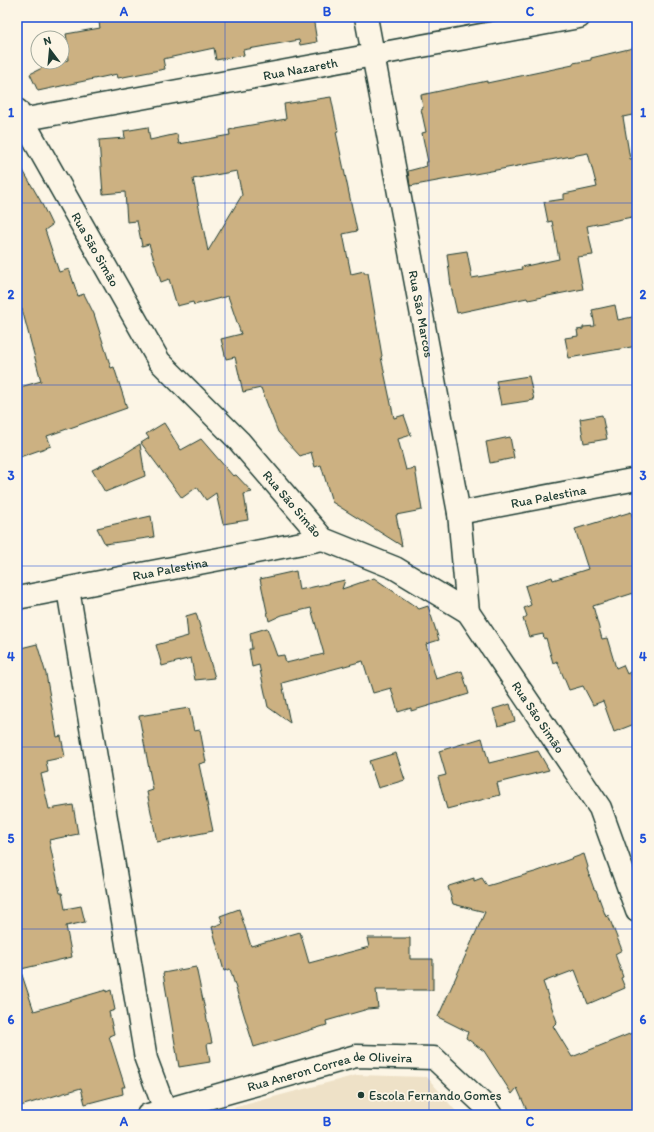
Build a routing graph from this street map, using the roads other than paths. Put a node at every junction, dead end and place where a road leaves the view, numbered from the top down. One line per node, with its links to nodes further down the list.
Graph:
1 (366, 17): 3 (street, Rua São Marcos)
2 (579, 17): 3 (street, Rua Nazareth)
3 (374, 55): 4 (street, Rua Nazareth); 6 (street, Rua São Marcos)
4 (19, 115): 7 (street, Rua São Simão)
5 (637, 479): 6 (street, Rua Palestina)
6 (459, 514): 10 (street, Rua São Marcos)
7 (323, 539): 8 (street, Rua Palestina); 10 (street, Rua São Simão)
8 (68, 588): 9 (street, Rua Palestina); 12 (street)
9 (17, 598)
10 (468, 612): 11 (street, Rua São Simão)
11 (637, 911)
12 (160, 1113): 13 (street, Rua Aneron Correa de Oliveira)
13 (491, 1115)

